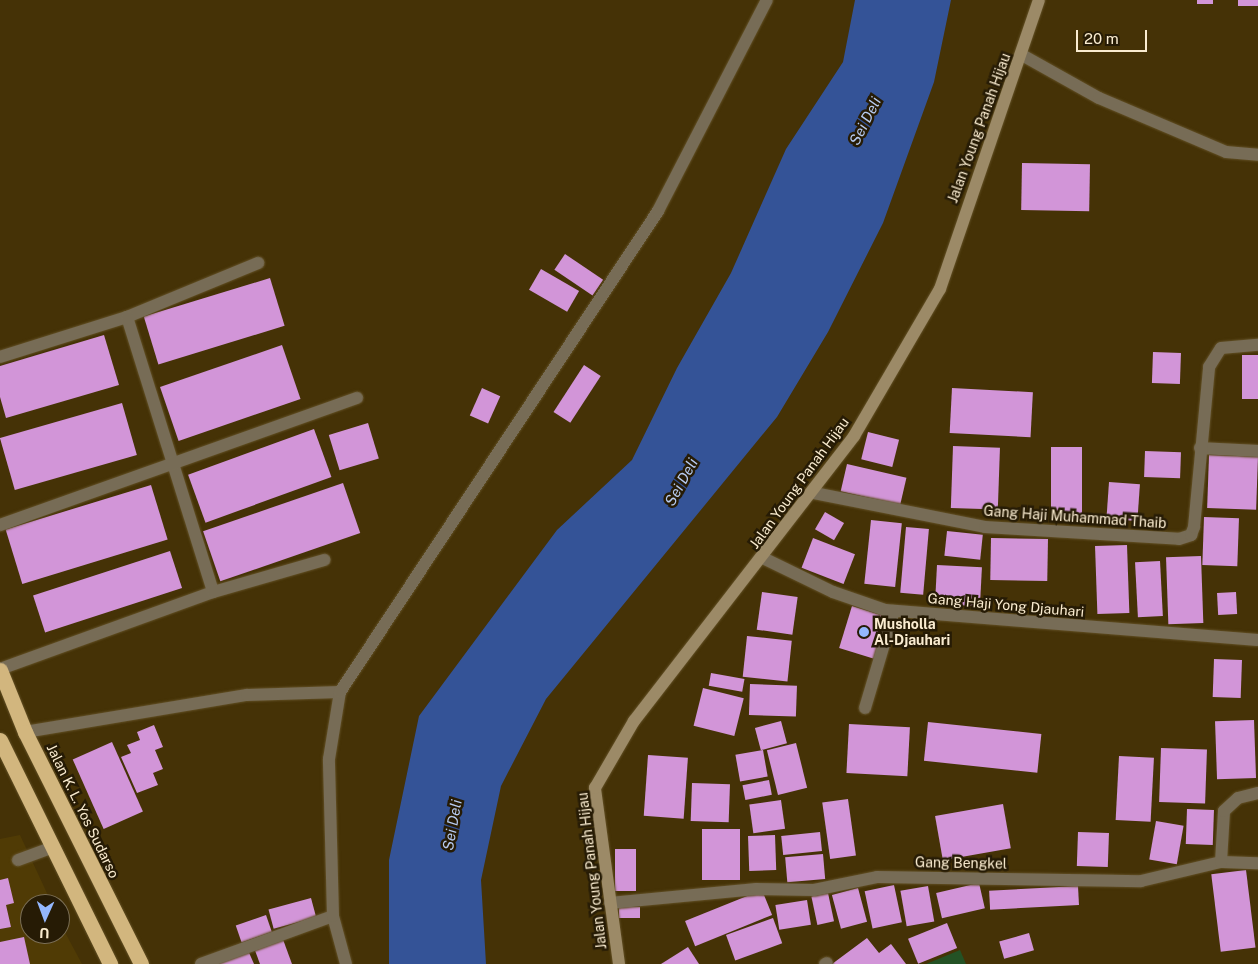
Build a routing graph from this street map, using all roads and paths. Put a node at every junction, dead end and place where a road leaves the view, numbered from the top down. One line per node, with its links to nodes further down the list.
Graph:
1 (767, 0): 21 (street)
2 (1039, 0): 3 (street, Jalan Young Panah Hijau)
3 (1022, 55): 4 (street); 13 (street, Jalan Young Panah Hijau)
4 (1258, 156)
5 (258, 263): 6 (street)
6 (127, 317): 8 (street); 12 (street)
7 (1258, 345): 10 (street)
8 (0, 357)
9 (356, 398): 12 (street)
10 (1200, 448): 11 (street); 13 (street, Gang Haji Muhammad Thaib)
11 (1258, 451)
12 (170, 465): 14 (street); 17 (street)
13 (814, 493): 15 (street, Jalan Young Panah Hijau)
14 (0, 525)
15 (763, 558): 18 (street, Gang Haji Yong Djauhari); 31 (street, Jalan Young Panah Hijau)
16 (324, 560): 17 (street)
17 (213, 592): 20 (street)
18 (894, 611): 19 (street, Gang Haji Yong Djauhari); 22 (street)
19 (1258, 640)
20 (0, 670): 23 (highway, Jalan K. L. Yos Sudarso)
21 (340, 692): 23 (street); 32 (street)
22 (865, 708)
23 (25, 732): 34 (highway, Jalan K. L. Yos Sudarso)
24 (0, 740): 25 (highway)
25 (4, 758): 27 (highway)
26 (1258, 793): 29 (street)
27 (52, 848): 28 (street); 33 (highway)
28 (18, 860)
29 (1221, 862): 30 (street, Gang Bengkel); 31 (street, Gang Bengkel)
30 (1258, 863)
31 (610, 903): 37 (street, Jalan Young Panah Hijau)
32 (333, 916): 35 (street); 36 (street)
33 (110, 964)
34 (141, 964)
35 (201, 964)
36 (346, 964)
37 (620, 964)

